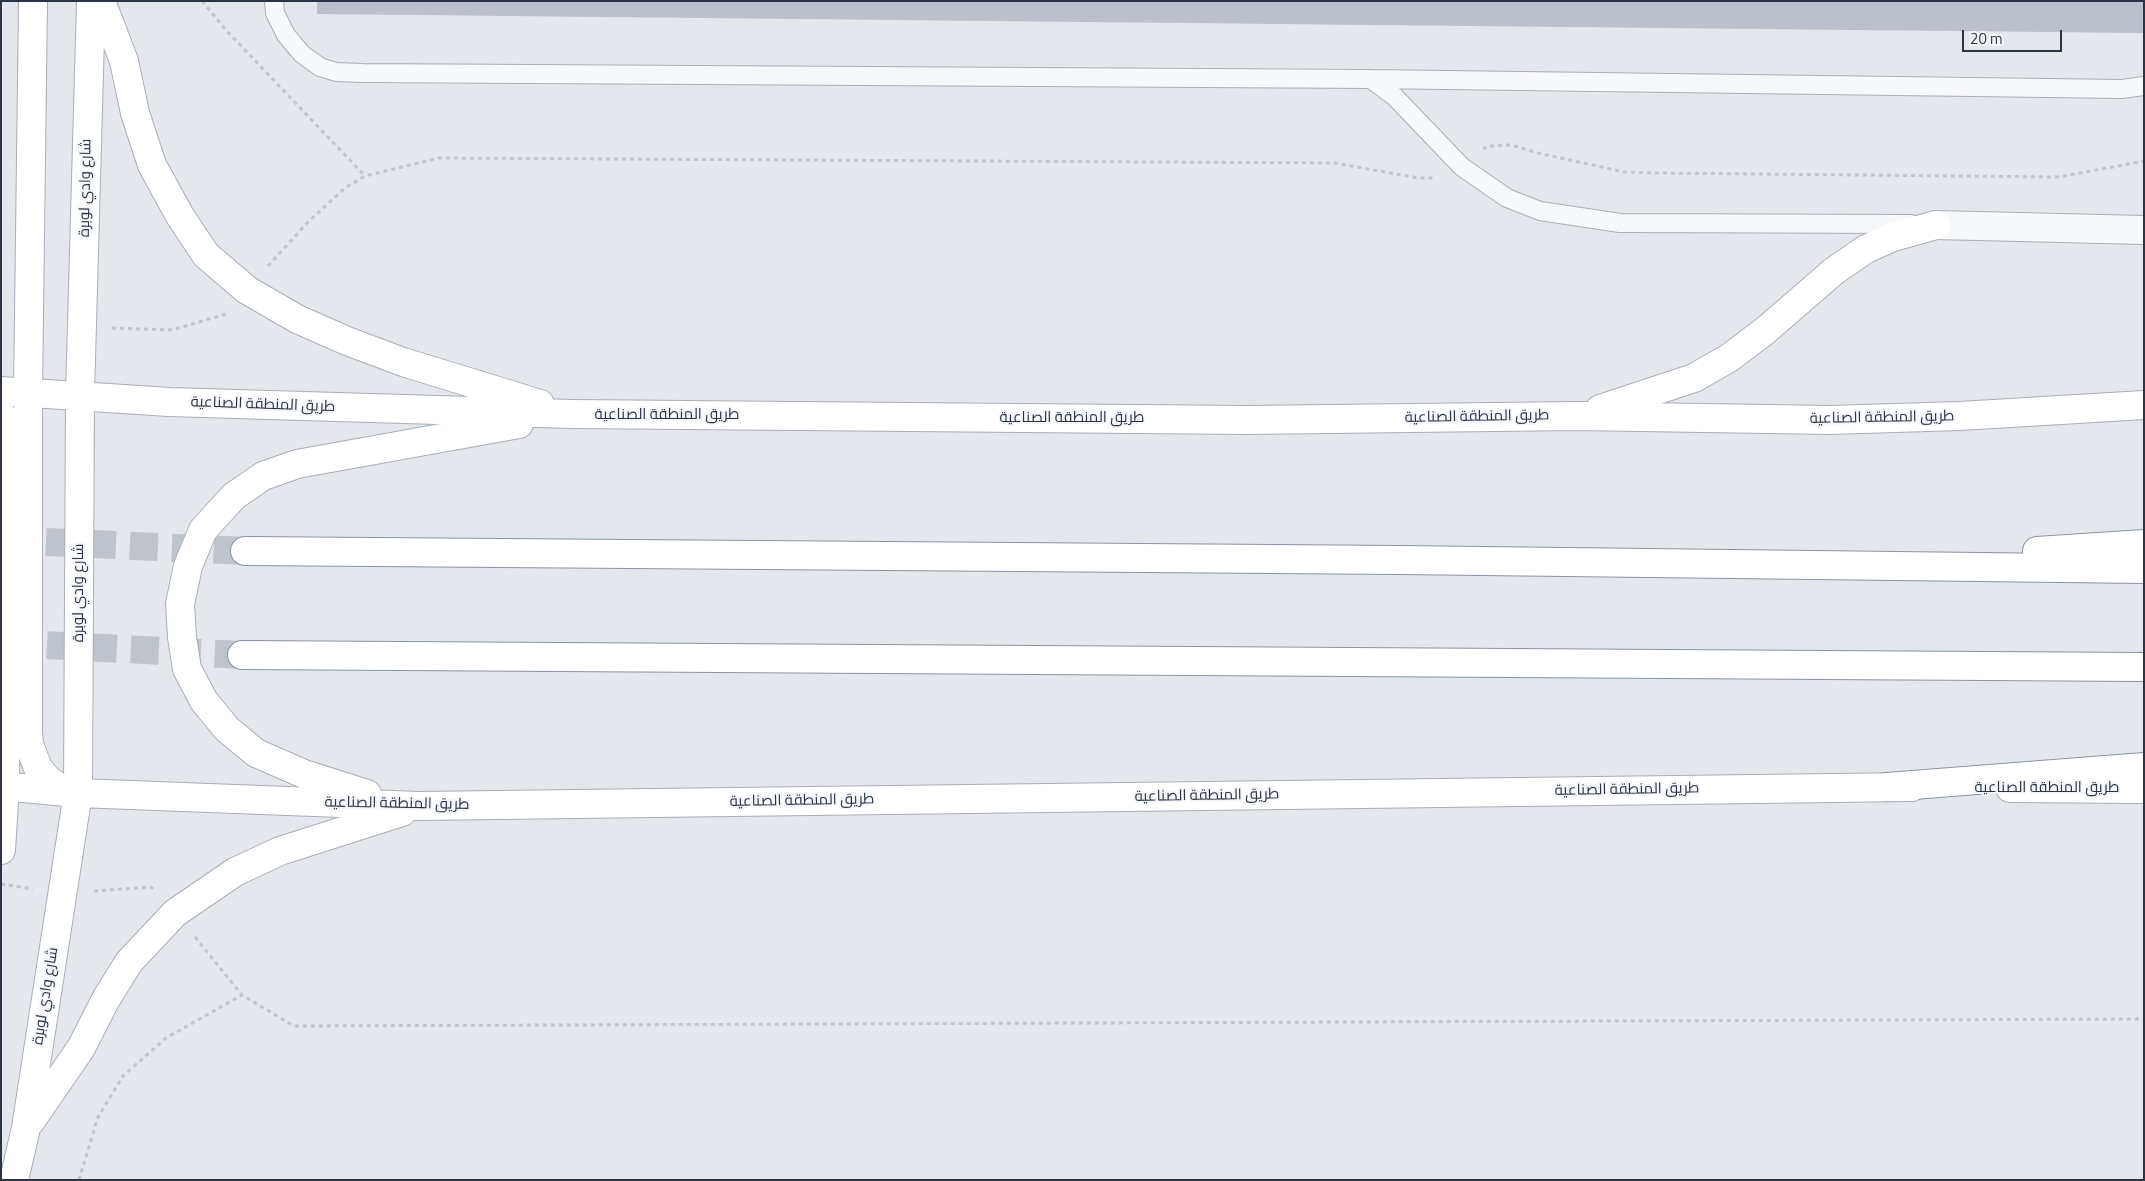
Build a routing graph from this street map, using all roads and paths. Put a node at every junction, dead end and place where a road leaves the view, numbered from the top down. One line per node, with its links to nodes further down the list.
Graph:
1 (33, 1): 16 (main road)
2 (91, 1): 14 (main road, شارع وادي لوبرة)
3 (101, 1): 13 (main road)
4 (202, 1): 10 (path)
5 (274, 1): 6 (lane)
6 (1371, 79): 7 (lane); 9 (lane)
7 (2144, 86)
8 (2144, 161): 9 (path)
9 (1462, 167): 10 (path); 11 (lane)
10 (364, 176): 13 (path)
11 (1936, 224): 12 (street); 21 (main road)
12 (2144, 230)
13 (247, 290): 14 (path); 20 (main road)
14 (83, 329): 17 (main road, شارع وادي لوبرة)
15 (1, 391): 16 (main road, طريق المنطقة الصناعية)
16 (28, 393): 17 (main road, طريق المنطقة الصناعية); 32 (main road)
17 (80, 395): 20 (main road, طريق المنطقة الصناعية); 32 (main road, شارع وادي لوبرة)
18 (2144, 405): 21 (main road, طريق المنطقة الصناعية)
19 (1, 414): 29 (main road)
20 (572, 414): 21 (main road, طريق المنطقة الصناعية); 33 (main road)
21 (1577, 416)
22 (2144, 544): 24 (main road)
23 (245, 551): 24 (main road)
24 (1806, 565): 25 (main road)
25 (2144, 569)
26 (242, 655): 27 (main road)
27 (2144, 667)
28 (2144, 767): 30 (main road)
29 (3, 787): 32 (main road, طريق المنطقة الصناعية); 34 (main road)
30 (1887, 787): 31 (main road, طريق المنطقة الصناعية); 33 (main road, طريق المنطقة الصناعية)
31 (2144, 789)
32 (78, 793): 33 (main road, طريق المنطقة الصناعية); 36 (main road, شارع وادي لوبرة)
33 (419, 806): 37 (main road)
34 (1, 850)
35 (1, 884): 36 (path)
36 (63, 893): 37 (path); 40 (main road, شارع وادي لوبرة)
37 (175, 913): 38 (path); 40 (main road)
38 (242, 994): 39 (path); 42 (path)
39 (2144, 1019)
40 (26, 1128): 41 (main road, شارع وادي لوبرة)
41 (14, 1180)
42 (79, 1180)

